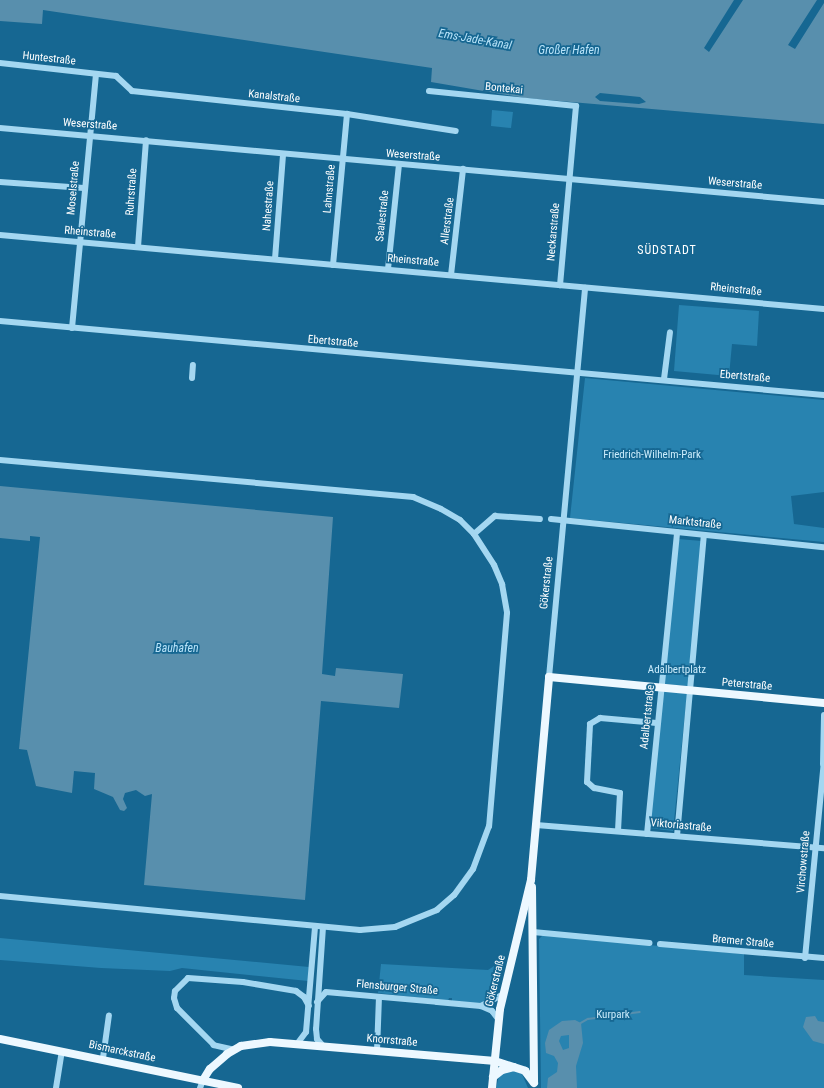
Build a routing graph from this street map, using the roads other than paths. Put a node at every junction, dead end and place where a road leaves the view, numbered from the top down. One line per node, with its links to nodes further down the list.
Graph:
1 (0, 63): 2 (street, Huntestraße)
2 (96, 74): 5 (street, Kanalstraße); 8 (street, Moselstraße)
3 (429, 91): 4 (street, Bontekai)
4 (576, 106): 14 (street, Neckarstraße)
5 (347, 114): 7 (street, Kanalstraße); 11 (street, Lahnstraße)
6 (0, 128): 8 (street, Weserstraße)
7 (456, 131)
8 (90, 136): 9 (street, Weserstraße); 16 (street, Moselstraße)
9 (146, 140): 10 (street, Weserstraße); 20 (street, Ruhrstraße)
10 (282, 155): 11 (street, Weserstraße); 21 (street, Nahestraße)
11 (343, 161): 12 (street, Weserstraße); 22 (street, Lahnstraße)
12 (399, 164): 13 (street, Weserstraße); 23 (street, Saalestraße)
13 (464, 169): 14 (street, Weserstraße); 24 (street, Allerstraße)
14 (570, 180): 17 (street, Weserstraße); 25 (street, Neckarstraße)
15 (0, 182): 16 (street)
16 (84, 188): 19 (street, Moselstraße)
17 (824, 202)
18 (0, 234): 19 (street, Rheinstraße)
19 (80, 242): 20 (street, Rheinstraße); 29 (street, Moselstraße)
20 (138, 247): 21 (street, Rheinstraße)
21 (275, 259): 22 (street, Rheinstraße)
22 (333, 265): 23 (street, Rheinstraße)
23 (388, 269): 24 (street, Rheinstraße)
24 (452, 275): 25 (street, Rheinstraße)
25 (560, 285): 26 (street, Rheinstraße)
26 (585, 288): 27 (street, Rheinstraße); 32 (street, Gökerstraße)
27 (824, 309)
28 (0, 322): 29 (street, Ebertstraße)
29 (72, 328): 32 (street, Ebertstraße)
30 (670, 332): 34 (street)
31 (193, 365): 33 (street)
32 (579, 372): 34 (street, Ebertstraße); 39 (street, Gökerstraße)
33 (192, 378)
34 (664, 380): 35 (street, Ebertstraße)
35 (824, 395)
36 (0, 460): 41 (street)
37 (540, 519): 41 (street)
38 (550, 519): 39 (street, Marktstraße)
39 (564, 520): 40 (street, Marktstraße); 44 (street, Gökerstraße)
40 (677, 532): 42 (street, Marktstraße); 45 (street, Adalbertstraße)
41 (474, 534): 63 (street)
42 (704, 535): 43 (street, Marktstraße); 46 (street)
43 (824, 547)
44 (549, 677): 45 (main road, Peterstraße); 53 (main road, Gökerstraße)
45 (661, 687): 46 (main road, Peterstraße); 49 (street, Adalbertstraße)
46 (690, 690): 47 (main road, Peterstraße); 57 (street)
47 (824, 703)
48 (824, 715): 51 (street, Virchowstraße)
49 (657, 724): 52 (street); 56 (street, Adalbertstraße)
50 (824, 761): 51 (street, Virchowstraße)
51 (823, 768): 58 (street, Virchowstraße)
52 (620, 814): 54 (street); 55 (street)
53 (536, 826): 54 (street, Viktoriastraße); 60 (main road, Gökerstraße)
54 (618, 831): 55 (street, Viktoriastraße)
55 (626, 831): 56 (street, Viktoriastraße)
56 (647, 834): 57 (street, Viktoriastraße)
57 (677, 836): 58 (street, Viktoriastraße)
58 (815, 847): 59 (street, Viktoriastraße); 67 (street, Virchowstraße)
59 (824, 848)
60 (531, 880): 64 (main road, Gökerstraße); 71 (main road, Gökerstraße)
61 (0, 896): 62 (street)
62 (314, 926): 63 (street); 69 (street)
63 (323, 927): 70 (street)
64 (534, 932): 65 (street); 89 (main road, Gökerstraße)
65 (648, 943)
66 (660, 944): 67 (street, Bremer Straße)
67 (805, 958): 68 (street, Bremer Straße)
68 (824, 958)
69 (312, 969): 70 (street); 74 (street)
70 (320, 970): 73 (street)
71 (504, 994): 75 (street); 77 (main road, Gökerstraße)
72 (379, 997): 73 (street, Flensburger Straße); 75 (street, Flensburger Straße); 83 (street)
73 (317, 1002): 80 (street)
74 (308, 1006): 79 (street); 81 (street)
75 (481, 1006): 77 (street)
76 (109, 1015): 84 (street)
77 (499, 1020): 85 (main road, Gökerstraße)
78 (0, 1039): 82 (main road, Bismarckstraße)
79 (297, 1044): 80 (main road, Knorrstraße); 81 (main road, Knorrstraße)
80 (323, 1046): 83 (main road, Knorrstraße)
81 (238, 1048): 88 (main road)
82 (62, 1051): 84 (main road, Bismarckstraße); 90 (street)
83 (377, 1051): 85 (main road, Knorrstraße)
84 (103, 1058): 88 (main road, Bismarckstraße)
85 (495, 1062): 86 (main road, Knorrstraße); 87 (main road, Gökerstraße)
86 (517, 1066): 87 (main road); 89 (main road)
87 (493, 1077): 92 (main road, Gökerstraße)
88 (202, 1084): 91 (main road, Bismarckstraße)
89 (533, 1085)
90 (56, 1088)
91 (238, 1088)
92 (492, 1088)

